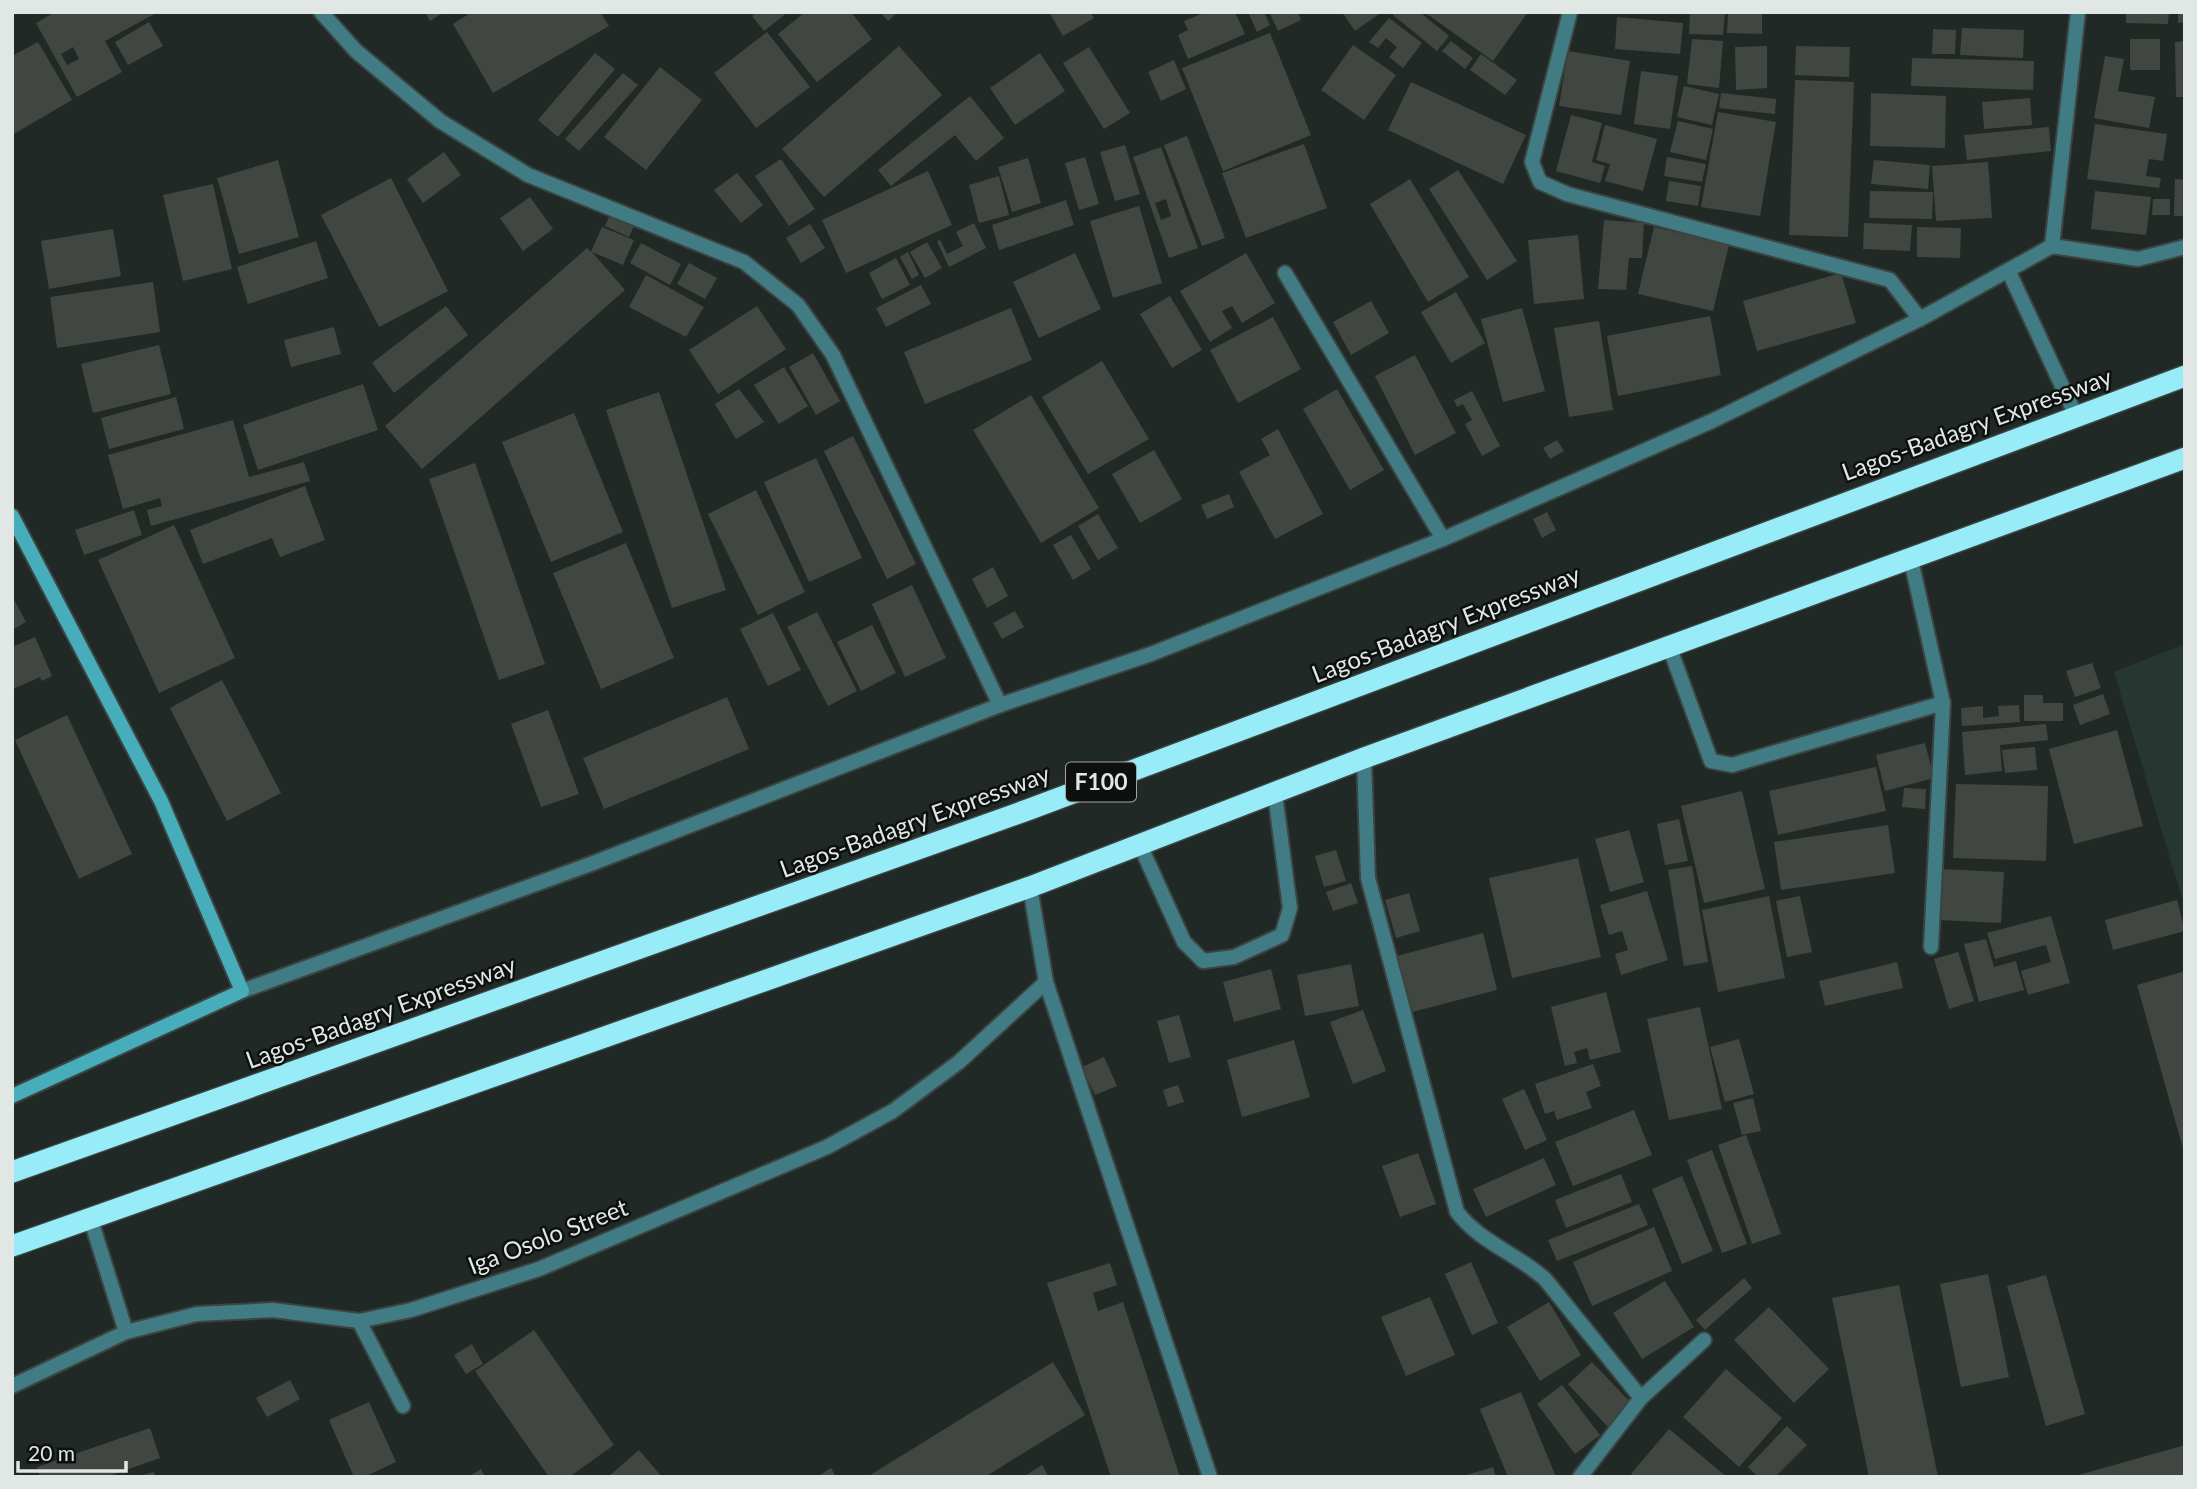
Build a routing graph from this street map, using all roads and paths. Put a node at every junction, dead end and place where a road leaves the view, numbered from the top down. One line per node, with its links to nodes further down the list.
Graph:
1 (321, 12): 17 (street)
2 (1570, 12): 8 (street)
3 (2078, 12): 4 (street)
4 (2052, 246): 5 (street); 6 (street)
5 (2185, 247)
6 (2009, 272): 8 (street); 10 (street)
7 (1285, 273): 13 (street)
8 (1920, 319): 13 (street)
9 (2185, 376): 10 (highway, Lagos-Badagry Expressway / F100)
10 (2076, 416): 26 (highway, Lagos-Badagry Expressway / F100)
11 (2185, 458): 14 (highway)
12 (12, 516): 24 (street)
13 (1443, 539): 17 (street)
14 (1911, 560): 15 (highway); 16 (street)
15 (1669, 646): 16 (street); 18 (highway)
16 (1943, 703): 22 (street)
17 (1000, 705): 24 (street)
18 (1364, 758): 19 (highway); 33 (street)
19 (1275, 794): 20 (highway); 20 (street)
20 (1140, 845): 21 (highway)
21 (1030, 887): 23 (street); 27 (highway)
22 (1931, 947)
23 (1046, 982): 29 (street, Iga Osolo Street); 35 (street)
24 (242, 991): 25 (street)
25 (12, 1096)
26 (12, 1172)
27 (90, 1217): 28 (highway); 30 (street)
28 (12, 1245)
29 (359, 1321): 30 (street, Iga Osolo Street); 34 (street)
30 (126, 1332): 32 (street, Iga Osolo Street)
31 (1704, 1340): 33 (street)
32 (12, 1386)
33 (1641, 1398): 36 (street)
34 (404, 1406)
35 (1210, 1477)
36 (1580, 1477)

